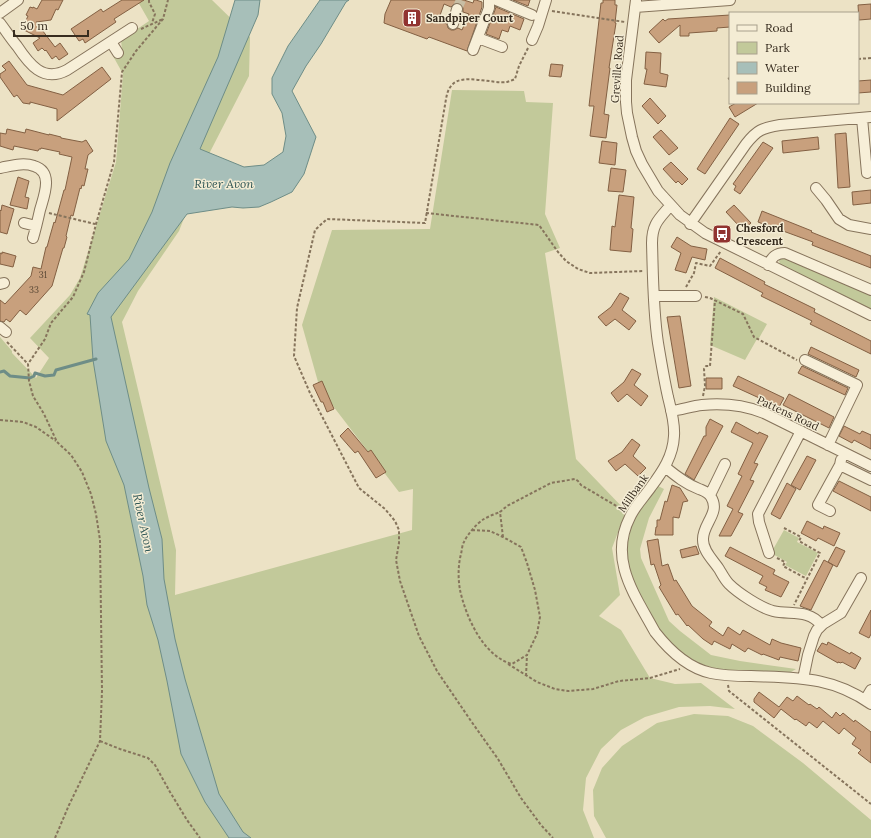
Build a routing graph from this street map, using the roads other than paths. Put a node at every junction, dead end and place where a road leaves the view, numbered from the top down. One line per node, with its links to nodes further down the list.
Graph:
1 (18, 0): 8 (street)
2 (489, 0): 13 (street)
3 (496, 0): 9 (street)
4 (546, 0): 14 (street)
5 (730, 0): 6 (street)
6 (635, 4): 23 (street, Greville Road)
7 (457, 9): 11 (street)
8 (0, 13)
9 (532, 15)
10 (0, 23): 15 (street)
11 (453, 24)
12 (132, 28): 15 (street)
13 (478, 38): 16 (street); 17 (street)
14 (532, 40)
15 (111, 42): 18 (street)
16 (502, 47)
17 (473, 50)
18 (118, 53)
19 (867, 118): 21 (street); 25 (street)
20 (0, 168): 26 (street)
21 (867, 174)
22 (816, 188): 27 (street)
23 (670, 206): 25 (street, Greville Road); 31 (street, Millbank)
24 (24, 223): 26 (street)
25 (690, 224): 29 (street, Greville Road)
26 (36, 226): 28 (street)
27 (871, 229)
28 (34, 238)
29 (768, 265): 30 (street); 33 (street, Greville Road)
30 (871, 290)
31 (654, 296): 32 (street); 35 (street, Millbank)
32 (696, 296)
33 (871, 316)
34 (805, 360): 37 (street)
35 (671, 412): 36 (street, Pattens Road); 42 (street, Millbank)
36 (801, 431): 37 (street, Pattens Road); 46 (street)
37 (828, 445): 38 (street, Pattens Road)
38 (844, 452): 40 (street); 41 (street, Pattens Road)
39 (725, 464): 44 (street)
40 (840, 465): 43 (street); 45 (street)
41 (871, 466)
42 (665, 467): 44 (street); 49 (street, Millbank)
43 (871, 480)
44 (710, 495): 48 (street)
45 (830, 511)
46 (769, 553)
47 (861, 578): 48 (street)
48 (821, 625): 49 (street)
49 (803, 679): 51 (street, Millbank)
50 (871, 690): 51 (street)
51 (868, 702)

